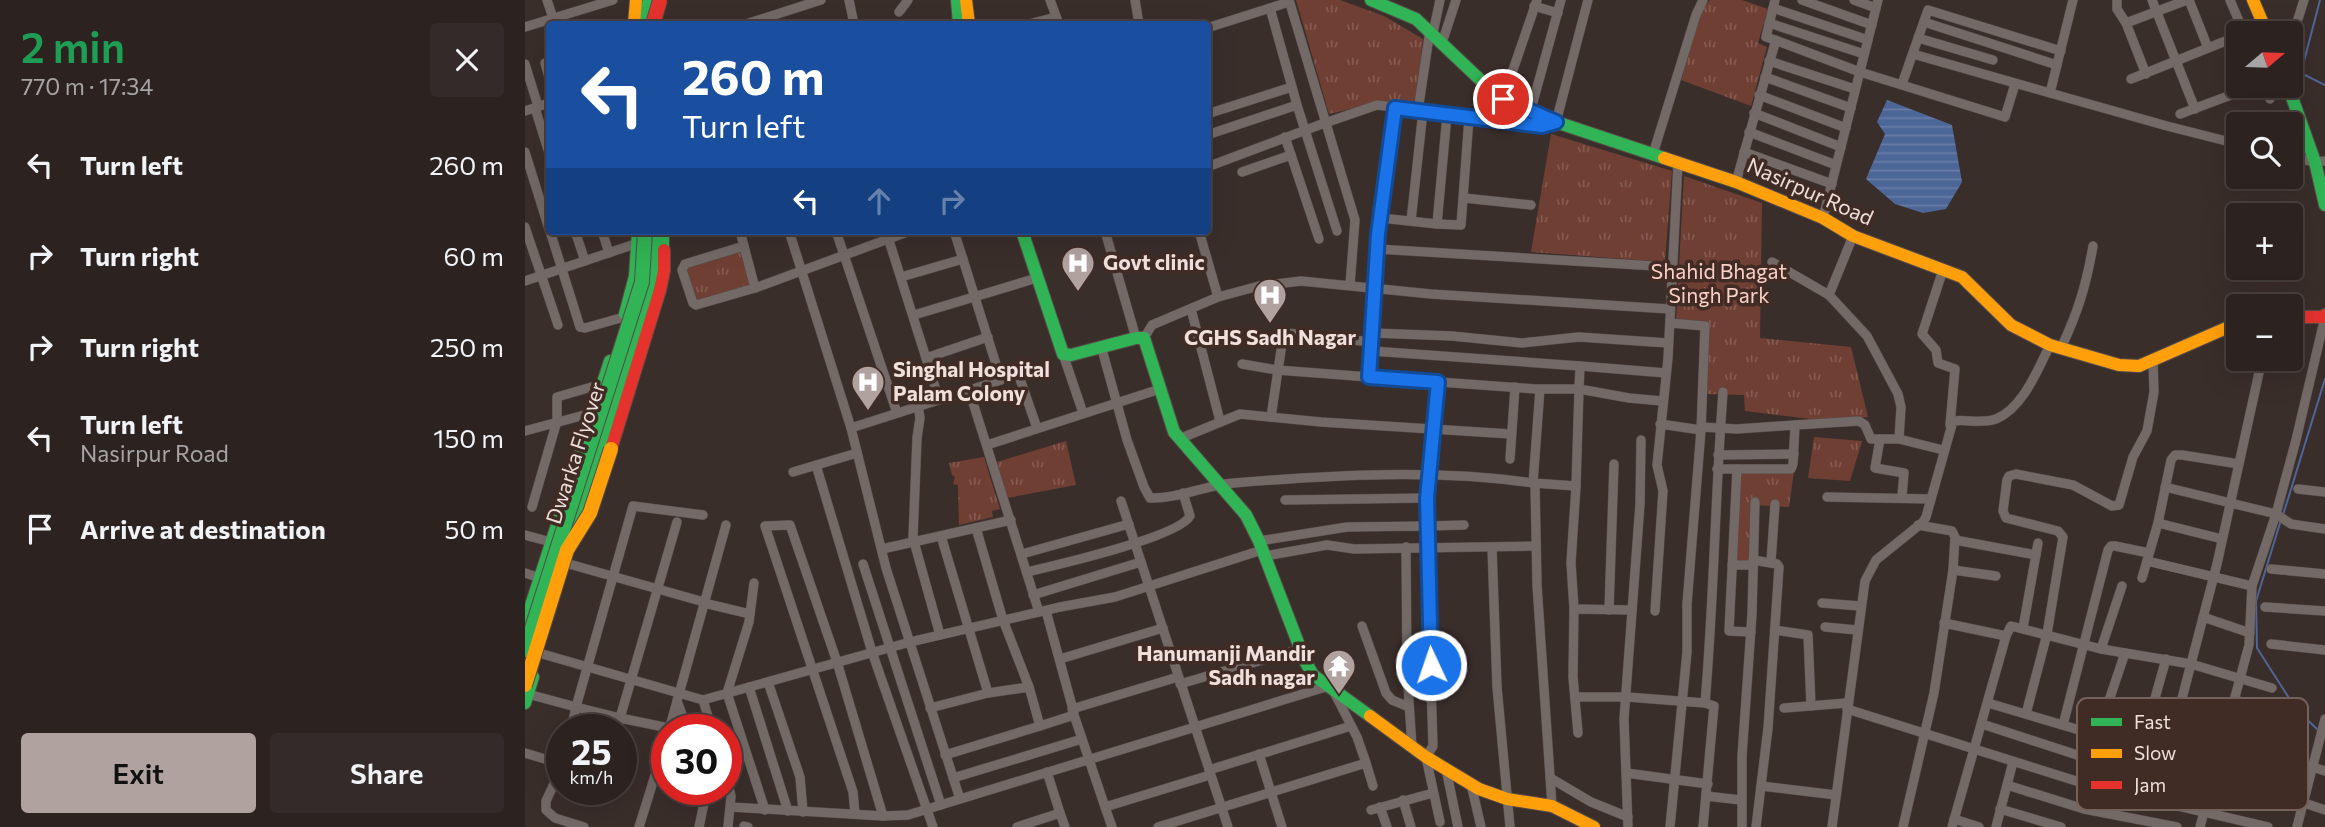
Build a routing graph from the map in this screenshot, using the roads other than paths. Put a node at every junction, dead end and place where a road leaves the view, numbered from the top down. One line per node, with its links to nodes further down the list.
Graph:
1 (547, 0): 37 (street)
2 (613, 0): 30 (street)
3 (636, 0): 38 (street)
4 (649, 0): 39 (street)
5 (658, 0): 40 (street, bridge)
6 (821, 0): 41 (street)
7 (849, 0): 42 (street)
8 (908, 0): 34 (street)
9 (957, 0): 43 (street)
10 (966, 0): 44 (street)
11 (1050, 0): 45 (street)
12 (1135, 0): 46 (street)
13 (1371, 0): 57 (street, Nasirpur Road)
14 (1440, 0): 57 (street)
15 (1455, 0): 57 (street)
16 (1561, 0): 36 (street)
17 (1588, 0): 99 (street)
18 (1703, 0): 110 (street)
19 (1802, 0): 54 (street)
20 (1854, 0): 32 (street)
21 (2073, 0): 63 (street)
22 (2117, 0): 53 (street)
23 (2152, 0): 35 (street)
24 (2188, 0): 35 (street); 62 (street)
25 (2230, 0): 47 (street)
26 (2252, 0): 48 (street)
27 (2304, 0): 49 (street)
28 (1289, 1): 33 (street); 98 (street)
29 (1535, 3): 36 (street); 85 (street)
30 (588, 4): 37 (street)
31 (1774, 4): 52 (street); 60 (street)
32 (1877, 4): 54 (street)
33 (1270, 8): 56 (street); 79 (street)
34 (899, 12)
35 (2156, 12): 53 (street); 68 (street)
36 (1558, 13): 93 (street)
37 (554, 21)
38 (634, 21)
39 (643, 21)
40 (655, 21)
41 (755, 21)
42 (853, 21)
43 (960, 21)
44 (969, 21)
45 (1057, 21)
46 (1138, 21)
47 (2239, 21)
48 (2262, 21)
49 (2297, 21)
50 (1924, 22): 58 (street); 63 (street); 71 (street)
51 (546, 23): 55 (street)
52 (1769, 23): 59 (street); 64 (street)
53 (2126, 23): 74 (street)
54 (1872, 25): 60 (street)
55 (525, 27)
56 (1211, 27)
57 (1435, 35): 85 (street, Nasirpur Road); 91 (street)
58 (1918, 38): 65 (street); 66 (street)
59 (1775, 40): 67 (street); 73 (street)
60 (1868, 40): 64 (street)
61 (2226, 41): 62 (street)
62 (2208, 48): 68 (street)
63 (2061, 51): 71 (street)
64 (1864, 54): 73 (street)
65 (1913, 54): 77 (street); 78 (street)
66 (1993, 60)
67 (1769, 61): 75 (street); 80 (street)
68 (2176, 61): 74 (street); 90 (street)
69 (545, 63): 72 (street)
70 (525, 64): 87 (street)
71 (2057, 65): 81 (street)
72 (546, 66)
73 (1860, 72): 77 (street); 80 (street)
74 (2145, 74): 76 (street)
75 (1765, 76): 82 (street); 89 (street)
76 (2131, 79)
77 (1902, 84): 78 (street)
78 (2015, 84): 81 (street)
79 (1292, 87): 86 (street); 92 (street)
80 (1855, 89): 89 (street)
81 (2050, 93): 105 (street)
82 (1759, 95): 94 (street); 100 (street)
83 (2226, 97): 90 (street)
84 (2293, 98): 112 (street)
85 (1503, 99): 93 (street, Nasirpur Road)
86 (1297, 105): 101 (street); 103 (street)
87 (533, 108): 106 (street)
88 (1395, 108): 91 (street); 98 (street); 123 (street)
89 (1851, 108): 100 (street)
90 (2195, 109): 95 (street)
91 (1421, 111): 96 (street); 125 (street)
92 (1211, 113)
93 (1530, 113): 99 (street, Nasirpur Road)
94 (1754, 113): 102 (street); 107 (street)
95 (2181, 114)
96 (1447, 115): 97 (street); 126 (street)
97 (1469, 117): 99 (street); 119 (street)
98 (1327, 122): 101 (street); 162 (street)
99 (1556, 122): 110 (street, Nasirpur Road)
100 (1846, 128): 107 (street)
101 (1304, 130): 104 (street); 128 (street)
102 (1749, 132): 109 (street); 114 (street)
103 (1211, 134)
104 (1285, 138): 111 (street); 115 (street)
105 (2226, 141)
106 (546, 145)
107 (1841, 147): 114 (street)
108 (525, 152): 122 (street)
109 (1744, 152): 117 (street); 118 (street)
110 (1653, 154): 113 (street, Nasirpur Road)
111 (1291, 155): 116 (street); 144 (street)
112 (2320, 162): 121 (street)
113 (1678, 163): 117 (street, Nasirpur Road); 154 (street)
114 (1836, 165): 118 (street)
115 (1211, 166)
116 (1242, 172)
117 (1736, 182): 124 (street, Nasirpur Road)
118 (1832, 184): 124 (street)
119 (1464, 198): 120 (street); 126 (street)
120 (1531, 205)
121 (2325, 205)
122 (546, 218)
123 (1381, 218): 125 (street); 147 (street)
124 (1823, 218): 143 (street, Nasirpur Road)
125 (1411, 221): 126 (street)
126 (1437, 224)
127 (525, 227): 158 (street)
128 (1337, 230)
129 (552, 235): 155 (street)
130 (576, 235): 152 (street)
131 (603, 235): 149 (street)
132 (640, 235): 149 (street); 171 (street); 339 (street, Dwarka Flyover, bridge)
133 (655, 235): 283 (street, Dwarka Flyover, bridge)
134 (663, 235): 148 (street)
135 (741, 235): 145 (street)
136 (790, 235): 156 (street)
137 (837, 235): 150 (street)
138 (887, 235): 150 (street); 159 (street)
139 (955, 235): 151 (street)
140 (1023, 235): 160 (street)
141 (1106, 235): 178 (street)
142 (1200, 235): 167 (street)
143 (1853, 236): 157 (street, Nasirpur Road); 165 (street)
144 (1319, 239)
145 (744, 246): 163 (street); 163 (street)
146 (2093, 247): 182 (street)
147 (1377, 249): 154 (street); 164 (street)
148 (664, 250): 283 (street); 283 (street, bridge)
149 (609, 253): 152 (street)
150 (844, 255): 156 (street); 206 (street)
151 (963, 259): 159 (street); 166 (street)
152 (585, 261): 155 (street)
153 (1772, 262): 165 (street)
154 (1672, 267): 169 (street)
155 (562, 269): 158 (street); 171 (street)
156 (801, 270): 163 (street); 214 (street)
157 (1943, 270): 182 (street, Nasirpur Road); 213 (street)
158 (540, 276): 161 (street); 175 (street)
159 (901, 277): 170 (street)
160 (1037, 278): 166 (street); 183 (street)
161 (525, 281)
162 (1350, 285): 164 (street); 167 (street)
163 (755, 288)
164 (1375, 288): 169 (street); 179 (street)
165 (1829, 295): 223 (street)
166 (975, 296): 170 (street); 177 (street)
167 (1218, 297): 168 (street)
168 (1191, 309): 178 (street); 210 (street)
169 (1669, 309): 174 (street)
170 (913, 315): 184 (street)
171 (624, 317): 194 (street)
172 (2303, 317): 173 (street)
173 (2325, 317): 256 (street)
174 (1670, 323): 180 (street); 216 (street)
175 (558, 325)
176 (2226, 328): 185 (street, Nasirpur Road)
177 (988, 337): 184 (street); 199 (street)
178 (1142, 340): 181 (street); 197 (street)
179 (1372, 342): 180 (street); 187 (street); 188 (street); 191 (street)
180 (1668, 343): 190 (street)
181 (1101, 346): 183 (street); 203 (street)
182 (2055, 347): 185 (street, Nasirpur Road); 213 (street)
183 (1063, 354): 207 (street)
184 (926, 358): 201 (street)
185 (2153, 361): 330 (street)
186 (1242, 364): 188 (street)
187 (1580, 366): 190 (street); 196 (street)
188 (1277, 370): 191 (street); 208 (street)
189 (2260, 371): 232 (street)
190 (1666, 373): 202 (street)
191 (1369, 377): 193 (street)
192 (1020, 379): 215 (street)
193 (1438, 382): 195 (street); 218 (street)
194 (602, 384): 205 (street); 209 (street)
195 (1515, 387): 198 (street); 220 (street)
196 (1579, 388): 198 (street); 202 (street); 240 (street)
197 (1160, 389): 203 (street); 221 (street)
198 (1539, 389): 238 (street)
199 (969, 390): 201 (street); 225 (street)
200 (1723, 393): 217 (street)
201 (939, 400): 204 (street)
202 (1662, 401): 211 (street)
203 (1117, 402): 207 (street); 244 (street)
204 (918, 406): 206 (street); 272 (street)
205 (592, 413): 209 (street); 271 (street)
206 (897, 413): 214 (street)
207 (1083, 413): 215 (street)
208 (1271, 417): 210 (street); 218 (street)
209 (557, 421): 219 (street); 254 (street)
210 (1220, 421): 221 (street)
211 (1660, 425): 216 (street); 314 (street)
212 (1795, 425): 217 (street); 222 (street); 228 (street)
213 (1949, 427): 226 (street)
214 (851, 428): 227 (street)
215 (1037, 428): 225 (street)
216 (1701, 428): 217 (street); 369 (street)
217 (1720, 428): 229 (street)
218 (1433, 429): 220 (street); 237 (street)
219 (525, 431)
220 (1511, 434): 230 (street)
221 (1179, 439): 239 (street)
222 (1880, 439): 223 (street); 246 (street)
223 (1899, 439): 226 (street)
224 (1641, 440): 311 (street)
225 (987, 444): 257 (street)
226 (1943, 450): 248 (street)
227 (857, 453): 233 (street); 279 (street)
228 (1794, 454): 229 (street); 235 (street)
229 (1718, 455): 234 (street)
230 (1510, 459)
231 (1614, 464): 313 (street)
232 (2239, 464): 241 (street); 252 (street)
233 (816, 466): 236 (street); 341 (street)
234 (1717, 469): 235 (street); 370 (street)
235 (1737, 469): 289 (street)
236 (793, 472)
237 (1428, 476): 238 (street); 239 (street); 247 (street)
238 (1534, 483): 240 (street); 275 (street)
239 (1220, 484): 244 (street); 280 (street)
240 (1576, 486): 310 (street)
241 (2165, 487): 252 (street); 259 (street)
242 (2298, 489): 243 (street)
243 (2325, 492)
244 (1183, 493): 274 (street)
245 (1827, 496): 246 (street)
246 (1902, 496): 248 (street)
247 (1427, 498): 249 (street); 264 (street)
248 (1931, 499): 263 (street)
249 (1285, 500)
250 (1121, 501): 260 (street)
251 (1755, 502): 287 (street)
252 (2231, 502): 256 (street); 269 (street)
253 (1775, 504): 286 (street)
254 (532, 507)
255 (703, 515): 296 (street)
256 (2281, 518): 266 (street); 303 (street)
257 (1011, 520): 265 (street); 281 (street)
258 (677, 522): 304 (street)
259 (2158, 523): 269 (street); 284 (street)
260 (1129, 524): 274 (street); 281 (street)
261 (726, 525): 306 (street)
262 (1464, 525): 264 (street)
263 (1918, 525): 270 (street); 308 (street)
264 (1426, 526): 277 (street); 280 (street)
265 (976, 528): 268 (street); 318 (street)
266 (2325, 529)
267 (525, 536): 271 (street)
268 (941, 536): 272 (street); 325 (street)
269 (2222, 539): 295 (street)
270 (1955, 540): 282 (street); 291 (street)
271 (551, 542): 298 (street)
272 (914, 542): 279 (street); 331 (street)
273 (2038, 543): 282 (street)
274 (1136, 544): 285 (street); 292 (street)
275 (1536, 546): 278 (street); 415 (street)
276 (1406, 547): 277 (street); 280 (street); 375 (street)
277 (1426, 548): 278 (street); 402 (street)
278 (1492, 548): 430 (street)
279 (882, 549): 333 (street)
280 (1262, 549): 301 (street); 337 (street)
281 (1022, 554): 292 (street)
282 (2036, 555): 324 (street)
283 (568, 557): 296 (street); 342 (street); 360 (street, Dwarka Flyover, bridge)
284 (2148, 557): 295 (street); 299 (street); 334 (street)
285 (1141, 562): 301 (street); 305 (street)
286 (1771, 562): 287 (street); 327 (street)
287 (1753, 563): 289 (street); 328 (street)
288 (863, 564): 336 (street)
289 (1732, 565): 328 (street)
290 (2271, 569): 294 (street)
291 (1953, 570): 297 (street); 319 (street)
292 (1027, 572): 305 (street)
293 (525, 573): 298 (street)
294 (2325, 574)
295 (2214, 575): 303 (street); 317 (street)
296 (613, 576): 304 (street); 348 (street)
297 (1996, 576)
298 (540, 578): 320 (street)
299 (2143, 578)
300 (754, 583): 316 (street)
301 (1149, 585): 312 (street); 323 (street)
302 (2122, 586): 338 (street)
303 (2252, 586): 329 (street)
304 (656, 589): 306 (street); 350 (street)
305 (1033, 595): 312 (street)
306 (704, 603): 316 (street); 361 (street)
307 (1822, 603): 308 (street)
308 (1860, 606): 326 (street)
309 (2265, 607): 315 (street)
310 (1574, 609): 313 (street); 362 (street)
311 (1632, 610): 313 (street); 363 (street)
312 (1042, 611): 318 (street); 344 (street)
313 (1609, 611)
314 (1655, 611)
315 (2325, 611)
316 (750, 614): 358 (street)
317 (2203, 617): 329 (street); 347 (street)
318 (1003, 620): 325 (street); 355 (street)
319 (1944, 623): 332 (street); 394 (street)
320 (525, 624)
321 (1362, 626): 375 (street)
322 (1825, 627): 326 (street)
323 (1163, 628): 344 (street); 352 (street)
324 (2023, 628): 330 (street); 332 (street)
325 (967, 629): 331 (street); 359 (street)
326 (1857, 629): 373 (street)
327 (1775, 630): 372 (street); 422 (street)
328 (1751, 632): 432 (street)
329 (2250, 633): 351 (street)
330 (2047, 634): 334 (street); 385 (street)
331 (940, 635): 333 (street)
332 (2006, 636): 371 (street)
333 (910, 642): 336 (street); 376 (street)
334 (2083, 644): 338 (street); 387 (street)
335 (2271, 644): 340 (street)
336 (889, 647): 341 (street); 436 (street)
337 (1300, 649): 352 (street); 356 (street)
338 (2101, 649): 343 (street)
339 (525, 650): 342 (street)
340 (2325, 650)
341 (872, 652): 346 (street); 444 (street)
342 (541, 653): 348 (street); 360 (street)
343 (2125, 653): 345 (street); 364 (street)
344 (1060, 659): 378 (street)
345 (2166, 659): 347 (street); 365 (street)
346 (837, 662): 349 (street); 349 (street); 454 (street)
347 (2191, 663): 351 (street); 366 (street)
348 (588, 667): 350 (street); 374 (street)
349 (812, 669): 353 (street); 453 (street)
350 (632, 679): 361 (street); 381 (street)
351 (2240, 679): 357 (street); 367 (street)
352 (1179, 681): 378 (street); 391 (street)
353 (768, 682): 354 (street); 451 (street)
354 (749, 687): 358 (street); 449 (street)
355 (1029, 687): 359 (street); 388 (street)
356 (1331, 688): 389 (street); 391 (street); 396 (street)
357 (2272, 688)
358 (727, 693): 368 (street); 443 (street)
359 (988, 693): 376 (street)
360 (526, 694): 374 (street)
361 (678, 697): 368 (street); 382 (street); 383 (street)
362 (1575, 697): 363 (street); 393 (street)
363 (1627, 697): 369 (street); 413 (street)
364 (2110, 698)
365 (2155, 698)
366 (2182, 698)
367 (2235, 698)
368 (703, 700): 384 (street)
369 (1682, 702): 370 (street); 416 (street)
370 (1705, 703): 419 (street)
371 (1988, 703): 385 (street); 386 (street)
372 (1811, 706): 373 (street); 377 (street)
373 (1847, 706): 394 (street); 427 (street)
374 (576, 707): 379 (street); 380 (street)
375 (1409, 707): 396 (street)
376 (930, 708): 400 (street)
377 (1784, 708)
378 (1073, 712): 388 (street); 395 (street)
379 (574, 714)
380 (604, 714)
381 (621, 714)
382 (673, 714)
383 (683, 714)
384 (707, 714)
385 (2026, 714): 387 (street)
386 (1982, 724): 397 (street); 401 (street)
387 (2063, 725): 392 (street)
388 (1040, 726): 400 (street)
389 (1351, 726): 399 (street); 405 (street)
390 (2324, 726): 408 (street)
391 (1194, 727): 404 (street); 412 (street)
392 (2077, 730)
393 (1578, 733)
394 (1925, 734): 397 (street); 480 (street)
395 (1082, 739): 404 (street); 414 (street)
396 (1412, 747): 402 (street)
397 (1974, 751): 406 (street); 457 (street)
398 (525, 753): 403 (street)
399 (1258, 754): 412 (street); 425 (street)
400 (945, 755): 414 (street)
401 (2077, 755)
402 (1426, 757): 409 (street); 426 (street)
403 (546, 760)
404 (1090, 761): 411 (street); 439 (street)
405 (1366, 762): 421 (street); 425 (street)
406 (2013, 762): 417 (street); 420 (street)
407 (2308, 765): 408 (street)
408 (2313, 767): 410 (street); 423 (street)
409 (1446, 769): 418 (street); 471 (street)
410 (2325, 771)
411 (1047, 772): 429 (street); 452 (street)
412 (1210, 772): 439 (street); 440 (street)
413 (1626, 773): 416 (street); 456 (street)
414 (953, 778): 429 (street)
415 (1552, 779): 437 (street); 456 (street)
416 (1674, 780): 419 (street); 475 (street)
417 (2077, 781)
418 (1471, 784): 430 (street); 472 (street)
419 (1708, 784): 428 (street)
420 (2007, 785): 441 (street); 442 (street)
421 (1373, 786)
422 (1761, 786): 427 (street); 478 (street)
423 (2308, 787)
424 (651, 788): 459 (street)
425 (1271, 793): 440 (street); 468 (street)
426 (1433, 793): 431 (street); 455 (street)
427 (1836, 794): 479 (street)
428 (1706, 796): 432 (street); 476 (street)
429 (960, 799): 436 (street)
430 (1507, 799): 437 (street); 473 (street)
431 (1403, 800): 469 (street); 470 (street)
432 (1741, 800): 477 (street)
433 (2308, 804): 448 (street)
434 (546, 805): 458 (street)
435 (704, 805): 460 (street)
436 (941, 805): 444 (street)
437 (1552, 806): 474 (street)
438 (731, 807): 443 (street); 461 (street)
439 (1105, 807): 465 (street)
440 (1221, 807): 466 (street); 467 (street)
441 (2077, 807)
442 (2000, 809): 482 (street); 483 (street)
443 (765, 810): 449 (street)
444 (926, 810): 454 (street); 462 (street)
445 (2089, 810): 484 (street)
446 (2200, 810): 450 (street)
447 (2302, 810): 487 (street)
448 (2325, 810)
449 (788, 811): 451 (street)
450 (2204, 811): 485 (street); 486 (street)
451 (803, 812): 453 (street)
452 (1060, 813): 463 (street); 464 (street)
453 (855, 814): 454 (street)
454 (883, 816)
455 (1440, 822)
456 (1628, 822)
457 (1953, 823): 481 (street)
458 (584, 827)
459 (639, 827)
460 (699, 827)
461 (728, 827)
462 (933, 827)
463 (1017, 827)
464 (1065, 827)
465 (1112, 827)
466 (1158, 827)
467 (1228, 827)
468 (1282, 827)
469 (1387, 827)
470 (1411, 827)
471 (1458, 827)
472 (1481, 827)
473 (1510, 827)
474 (1594, 827)
475 (1670, 827)
476 (1703, 827)
477 (1742, 827)
478 (1756, 827)
479 (1832, 827)
480 (1903, 827)
481 (1979, 827)
482 (1996, 827)
483 (2060, 827)
484 (2177, 827)
485 (2200, 827)
486 (2268, 827)
487 (2297, 827)

